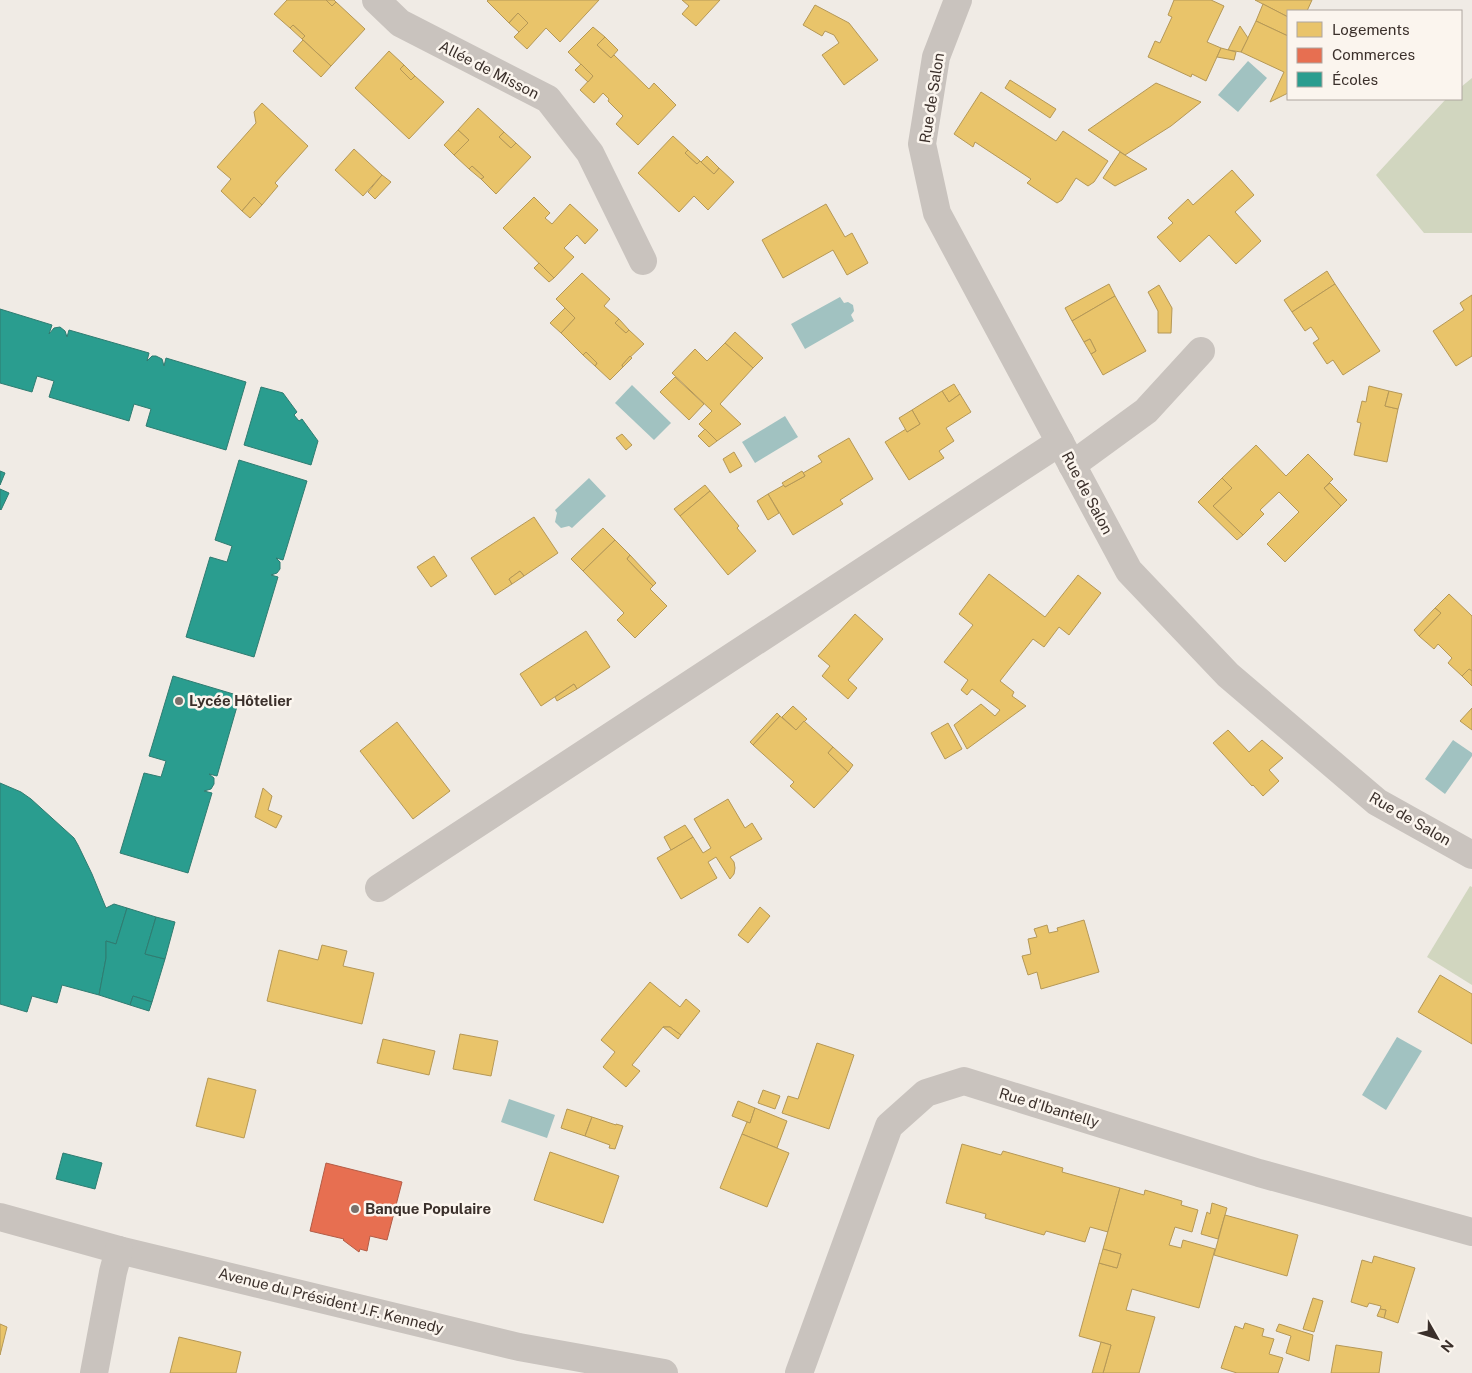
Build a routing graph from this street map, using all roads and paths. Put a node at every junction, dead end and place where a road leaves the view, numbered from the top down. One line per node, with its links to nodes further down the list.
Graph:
1 (376, 0): 3 (street, Allée de Misson)
2 (958, 0): 5 (street, Rue de Salon)
3 (643, 261)
4 (1201, 351): 5 (street)
5 (1066, 454): 6 (street, Rue de Salon); 7 (street)
6 (1472, 854)
7 (379, 888)
8 (0, 1217): 10 (street, Avenue du Président J.F. Kennedy)
9 (1472, 1232): 13 (street, Rue d'Ibantelly)
10 (119, 1250): 11 (street); 12 (street, Avenue du Président J.F. Kennedy)
11 (94, 1373)
12 (664, 1373)
13 (799, 1373)

